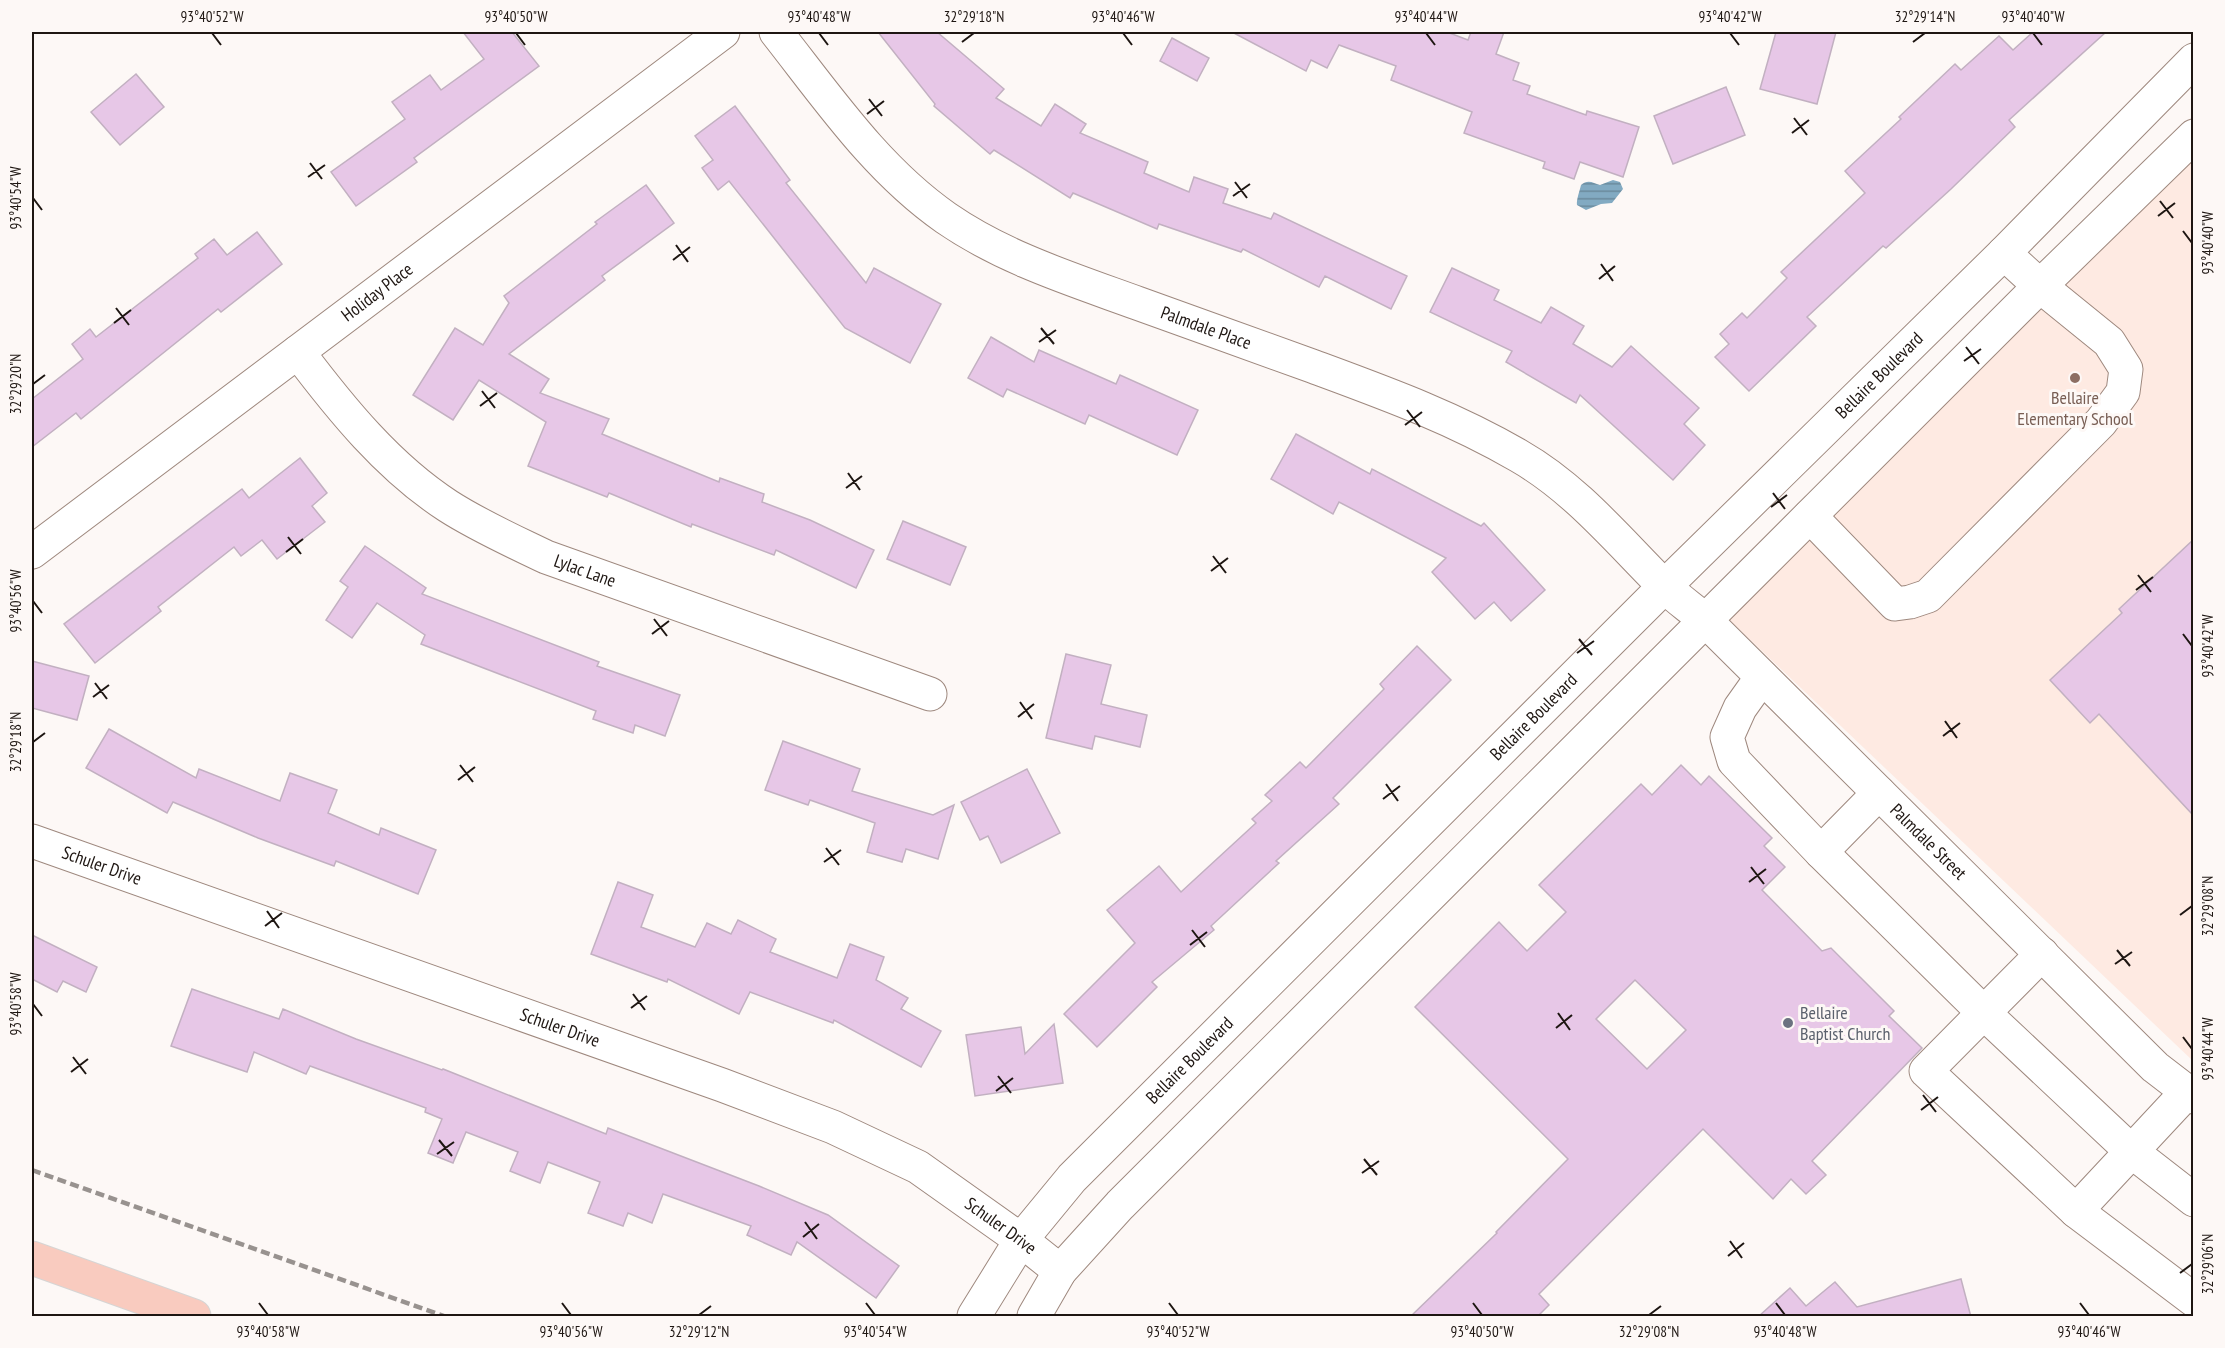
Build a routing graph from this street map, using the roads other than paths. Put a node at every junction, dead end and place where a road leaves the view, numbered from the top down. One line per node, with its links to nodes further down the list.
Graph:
1 (723, 32): 7 (street, Holiday Place)
2 (776, 32): 10 (street, Palmdale Place)
3 (2193, 60): 5 (street, Bellaire Boulevard)
4 (2193, 136): 6 (street)
5 (2004, 253): 6 (street); 10 (street, Bellaire Boulevard)
6 (2040, 286): 8 (street); 8 (street)
7 (298, 352): 9 (street, Holiday Place); 13 (street, Lylac Lane)
8 (1810, 516): 11 (street)
9 (32, 552)
10 (1665, 586): 11 (street, Palmdale Street); 17 (street, Bellaire Boulevard)
11 (1705, 620): 12 (street, Palmdale Street); 18 (street)
12 (1762, 677): 14 (street, Palmdale Street); 16 (street)
13 (930, 694)
14 (1879, 793): 16 (street); 19 (street, Palmdale Street)
15 (32, 841): 27 (street, Schuler Drive)
16 (1821, 852): 20 (street)
17 (1344, 906): 18 (street); 21 (street, Bellaire Boulevard)
18 (1380, 944): 22 (street)
19 (2042, 954): 20 (street); 23 (street, Palmdale Street)
20 (1984, 1012): 24 (street); 26 (street)
21 (1211, 1039): 22 (street); 27 (street, Bellaire Boulevard)
22 (1246, 1078): 29 (street)
23 (2190, 1094): 24 (street)
24 (2131, 1151): 25 (street); 26 (street)
25 (2193, 1200)
26 (2076, 1210): 30 (street)
27 (1021, 1240): 29 (street, Schuler Drive); 32 (street, Bellaire Boulevard)
28 (32, 1258): 31 (main road)
29 (1060, 1271): 33 (street)
30 (2193, 1300)
31 (194, 1317)
32 (974, 1317)
33 (1034, 1317)

